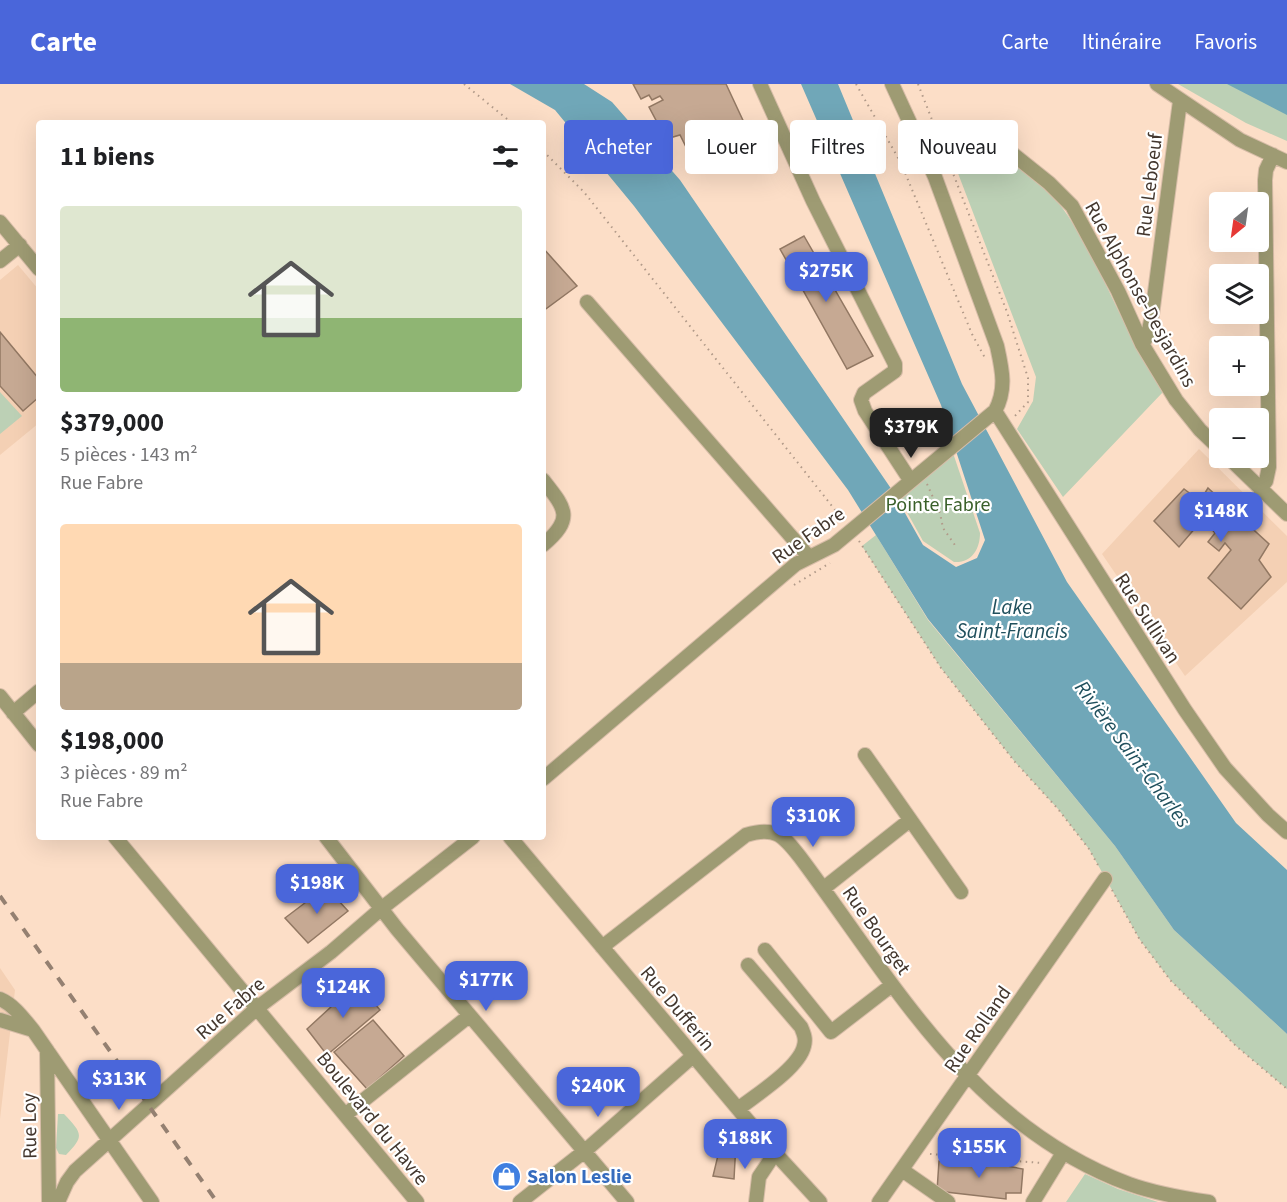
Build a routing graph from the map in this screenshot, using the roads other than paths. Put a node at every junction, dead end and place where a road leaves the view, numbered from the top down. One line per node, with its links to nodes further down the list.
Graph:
1 (760, 84): 19 (street)
2 (892, 84): 5 (street)
3 (1157, 84): 4 (street)
4 (1180, 101): 6 (street); 15 (street, Rue Leboeuf)
5 (909, 120)
6 (1273, 155): 8 (street); 21 (street)
7 (1018, 158): 15 (street, Rue Alphonse-Desjardins)
8 (1287, 162)
9 (934, 174): 16 (street)
10 (0, 222): 11 (street)
11 (20, 245): 12 (street); 13 (street)
12 (0, 261)
13 (36, 265)
14 (587, 302): 24 (street)
15 (1142, 344): 17 (street, Rue Alphonse-Desjardins)
16 (995, 411): 19 (street, Rue Fabre); 32 (street, Rue Sullivan)
17 (1209, 439)
18 (1238, 468): 21 (street)
19 (910, 480): 24 (street, Rue Fabre)
20 (546, 484): 23 (street)
21 (1260, 489): 22 (street)
22 (1287, 514)
23 (546, 543)
24 (809, 557): 30 (street, Rue Fabre)
25 (36, 694): 27 (street)
26 (0, 696): 27 (street)
27 (13, 714): 28 (street)
28 (36, 741)
29 (865, 754): 31 (street)
30 (546, 776)
31 (910, 820): 38 (street); 39 (street)
32 (1287, 832)
33 (117, 840): 46 (street, Boulevard du Havre)
34 (328, 840): 40 (street)
35 (468, 840): 40 (street, Rue Fabre)
36 (513, 840): 41 (street, Rue Dufferin)
37 (1105, 879): 52 (street, Rue Rolland)
38 (824, 888): 41 (street, Rue Bourget); 44 (street, Rue Bourget)
39 (961, 892)
40 (382, 908): 46 (street, Rue Fabre); 47 (street)
41 (602, 947): 51 (street, Rue Dufferin)
42 (765, 950): 44 (street)
43 (748, 966): 53 (street)
44 (892, 985): 52 (street, Rue Bourget)
45 (0, 999): 49 (street)
46 (257, 1008): 54 (street, Boulevard du Havre); 55 (street, Rue Fabre)
47 (469, 1016): 54 (street); 56 (street)
48 (0, 1020): 49 (street)
49 (33, 1030): 50 (street)
50 (47, 1050): 55 (street); 60 (street, Rue Loy)
51 (693, 1056): 53 (street, Rue Dufferin); 56 (street)
52 (968, 1076): 58 (street, Rue Bourget); 59 (street, Rue Rolland)
53 (738, 1109): 57 (street, Rue Dufferin)
54 (345, 1115): 63 (street, Boulevard du Havre)
55 (110, 1140): 61 (street, Rue Fabre); 62 (street)
56 (584, 1152): 64 (street); 65 (street)
57 (775, 1153): 66 (street); 67 (street, Rue Dufferin)
58 (1060, 1158): 70 (street); 71 (street, Rue Bourget)
59 (902, 1170): 68 (street, Rue Rolland); 69 (street)
60 (49, 1202)
61 (58, 1202)
62 (152, 1202)
63 (417, 1202)
64 (520, 1202)
65 (627, 1202)
66 (756, 1202)
67 (820, 1202)
68 (879, 1202)
69 (948, 1202)
70 (1033, 1202)
71 (1209, 1202)

